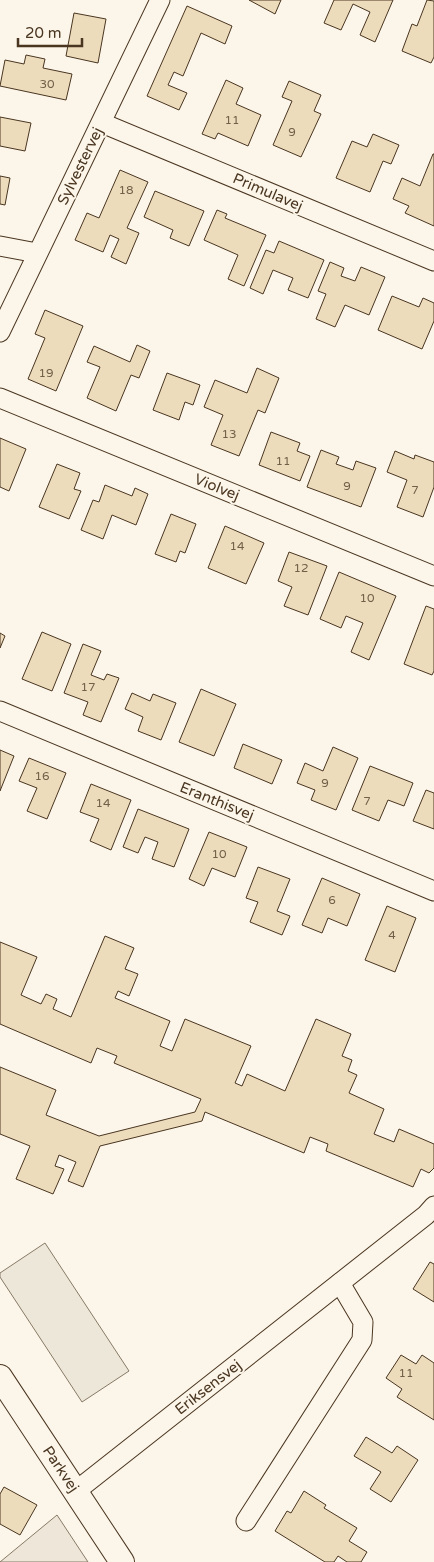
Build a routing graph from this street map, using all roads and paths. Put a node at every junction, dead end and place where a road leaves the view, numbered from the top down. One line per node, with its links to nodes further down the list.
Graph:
1 (160, 0): 2 (street, Sylvestervej)
2 (102, 123): 4 (street, Sylvestervej); 5 (street, Primulavej)
3 (0, 246): 4 (street)
4 (37, 254): 6 (street, Sylvestervej)
5 (434, 261)
6 (0, 332)
7 (0, 398): 8 (street, Violvej)
8 (434, 576)
9 (0, 711): 10 (street, Eranthisvej)
10 (434, 891)
11 (434, 1206): 12 (street, Eriksensvej)
12 (340, 1283): 14 (street, Eriksensvej); 15 (street)
13 (0, 1377): 14 (street, Parkvej)
14 (76, 1491): 16 (street, Parkvej)
15 (246, 1521)
16 (122, 1562)

